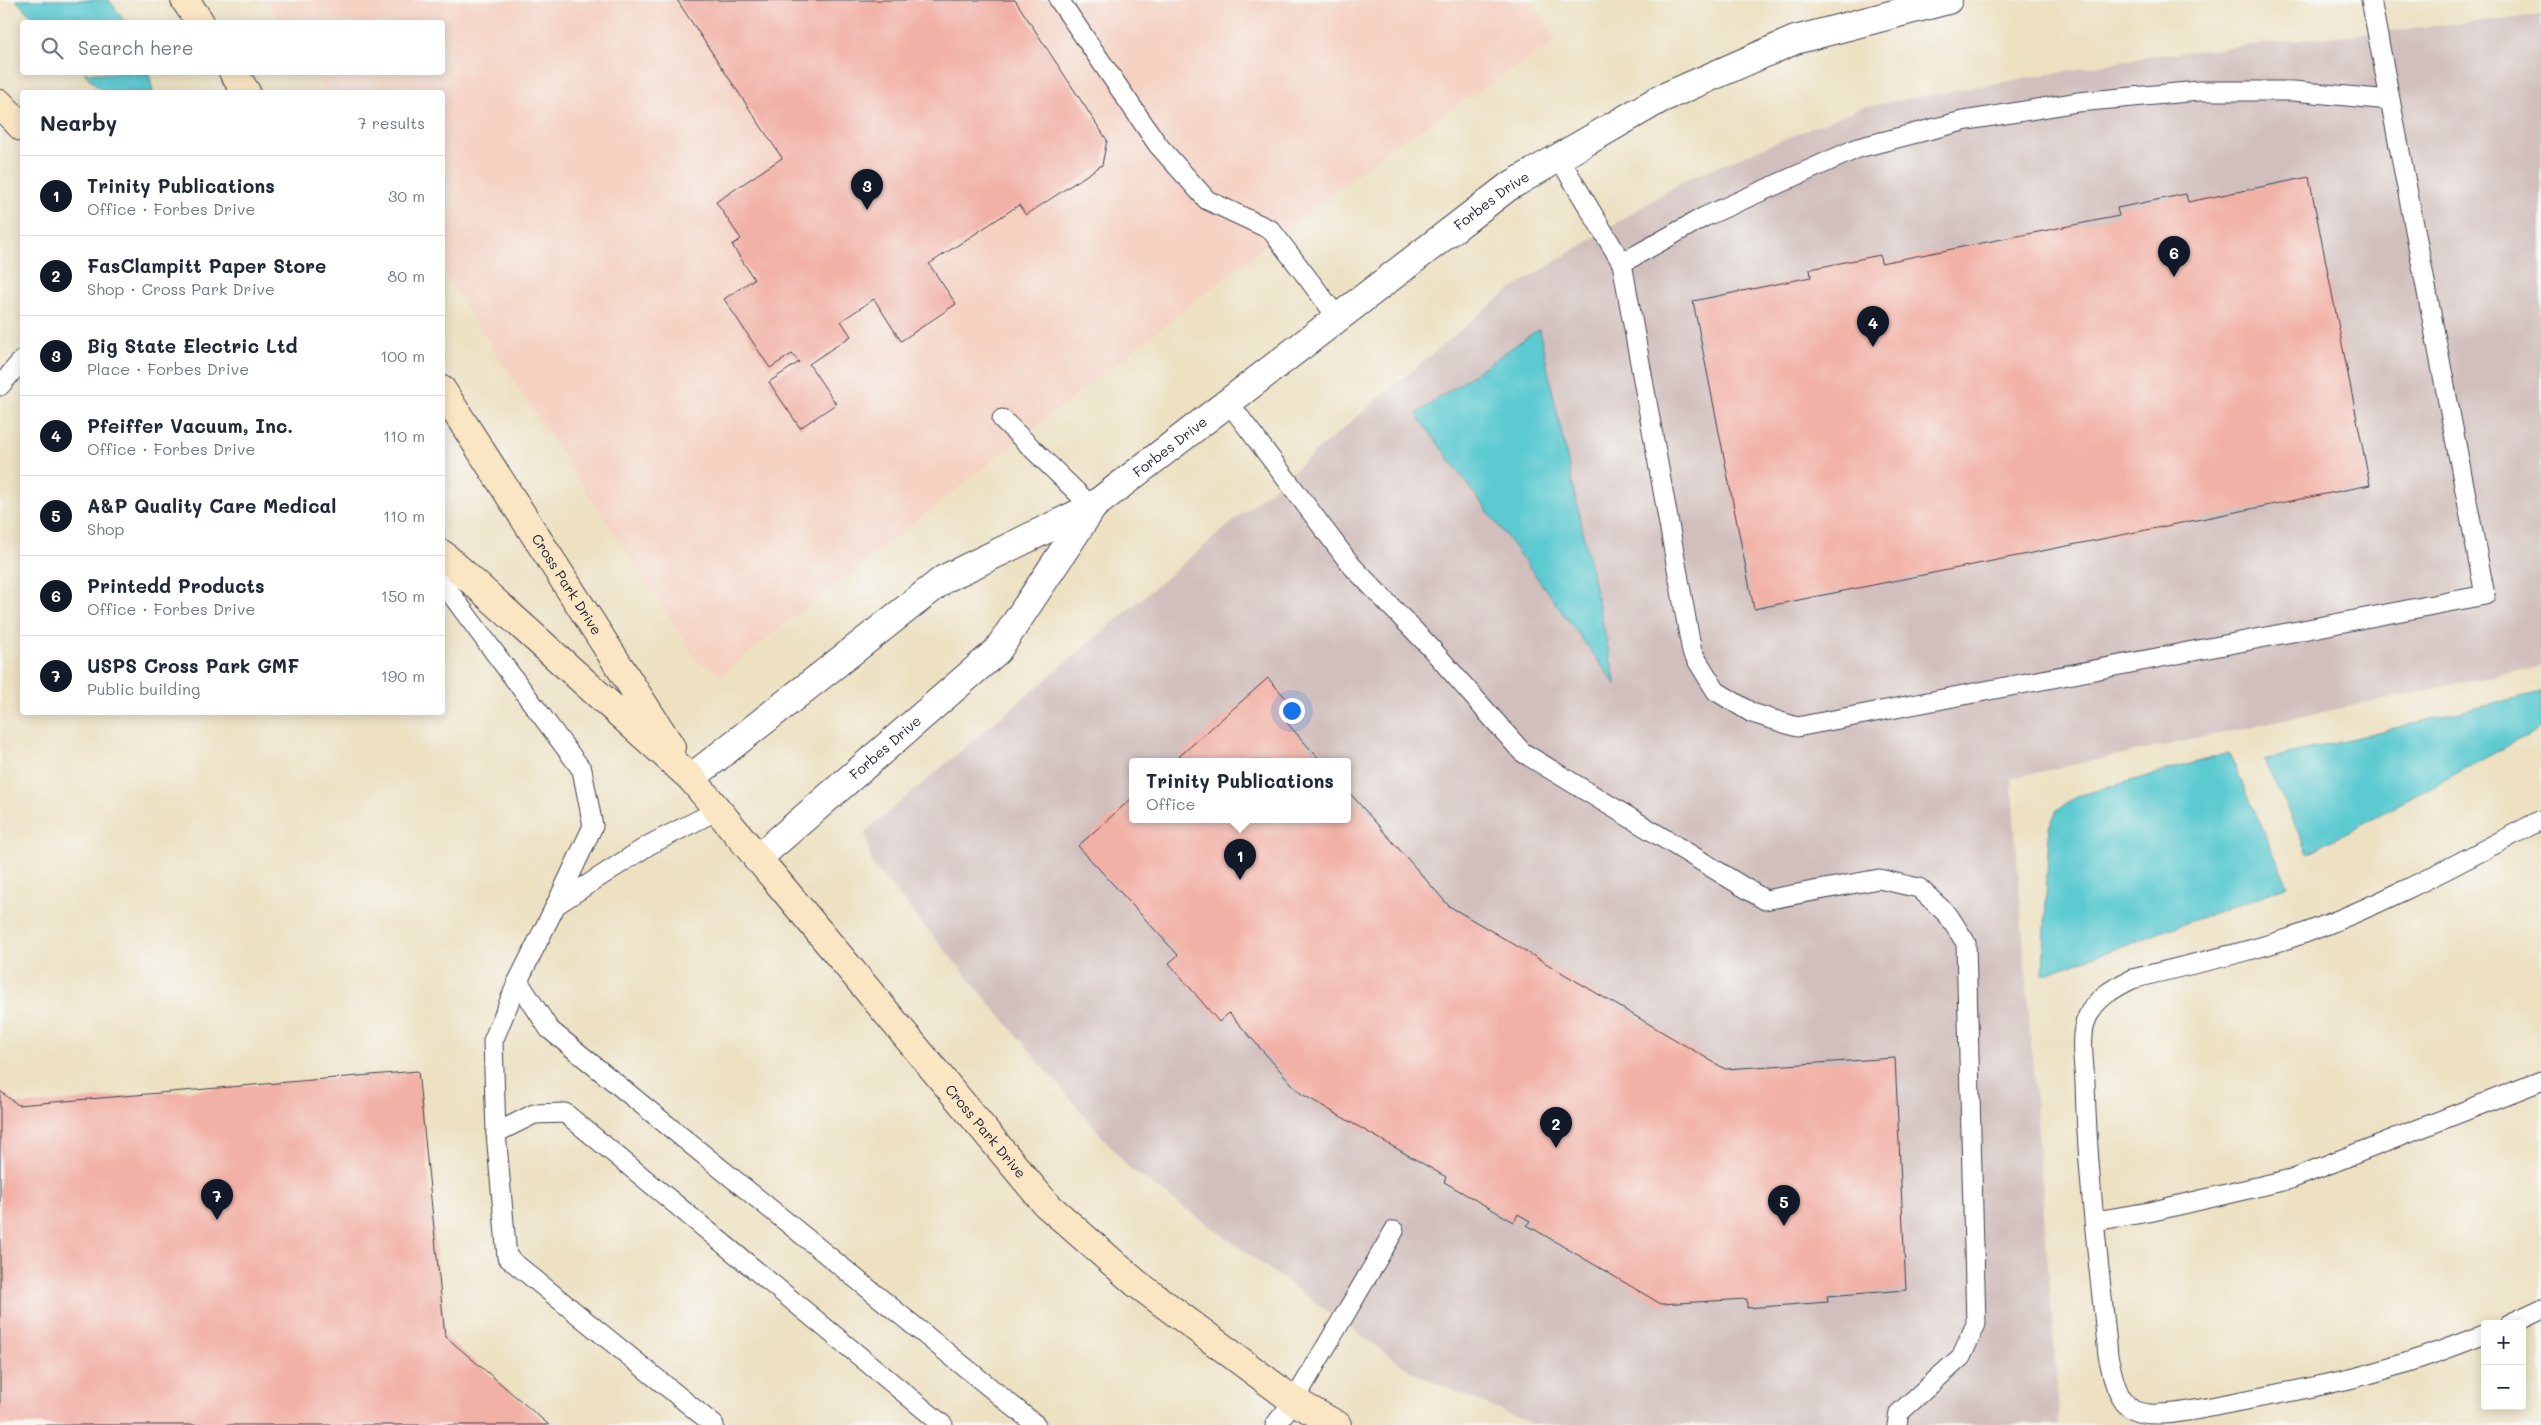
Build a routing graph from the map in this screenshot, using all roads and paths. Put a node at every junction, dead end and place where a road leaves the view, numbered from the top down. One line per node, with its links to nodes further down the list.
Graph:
1 (185, 0): 5 (street)
2 (1059, 0): 13 (lane)
3 (1948, 0): 11 (street, Forbes Drive)
4 (2371, 0): 8 (lane)
5 (199, 20)
6 (235, 75): 7 (street)
7 (245, 90)
8 (2390, 100): 12 (lane); 12 (lane)
9 (0, 104): 10 (street)
10 (20, 125)
11 (1558, 158): 12 (lane); 13 (street, Forbes Drive)
12 (1622, 263)
13 (1338, 318): 17 (street, Forbes Drive)
14 (20, 362): 15 (lane)
15 (0, 386)
16 (445, 395): 22 (street, Cross Park Drive)
17 (1229, 402): 19 (street, Forbes Drive); 41 (lane)
18 (1002, 418): 19 (lane)
19 (1092, 507): 22 (street, Forbes Drive); 25 (street, Forbes Drive)
20 (445, 557): 22 (street, Cross Park Drive)
21 (445, 586): 26 (lane)
22 (691, 778): 23 (street, Cross Park Drive)
23 (718, 810): 25 (street, Cross Park Drive); 26 (lane)
24 (2541, 820): 30 (lane)
25 (758, 859): 35 (street, Cross Park Drive)
26 (556, 905): 27 (lane)
27 (518, 981): 29 (lane); 38 (lane)
28 (2541, 1081): 30 (lane)
29 (496, 1133): 36 (lane); 37 (lane)
30 (2095, 1221): 34 (lane)
31 (1394, 1231): 35 (lane)
32 (2541, 1309): 33 (lane)
33 (2518, 1320)
34 (2481, 1336)
35 (1294, 1401): 39 (lane); 40 (street, Cross Park Drive)
36 (714, 1425)
37 (943, 1425)
38 (1036, 1425)
39 (1276, 1425)
40 (1336, 1425)
41 (1897, 1425)

